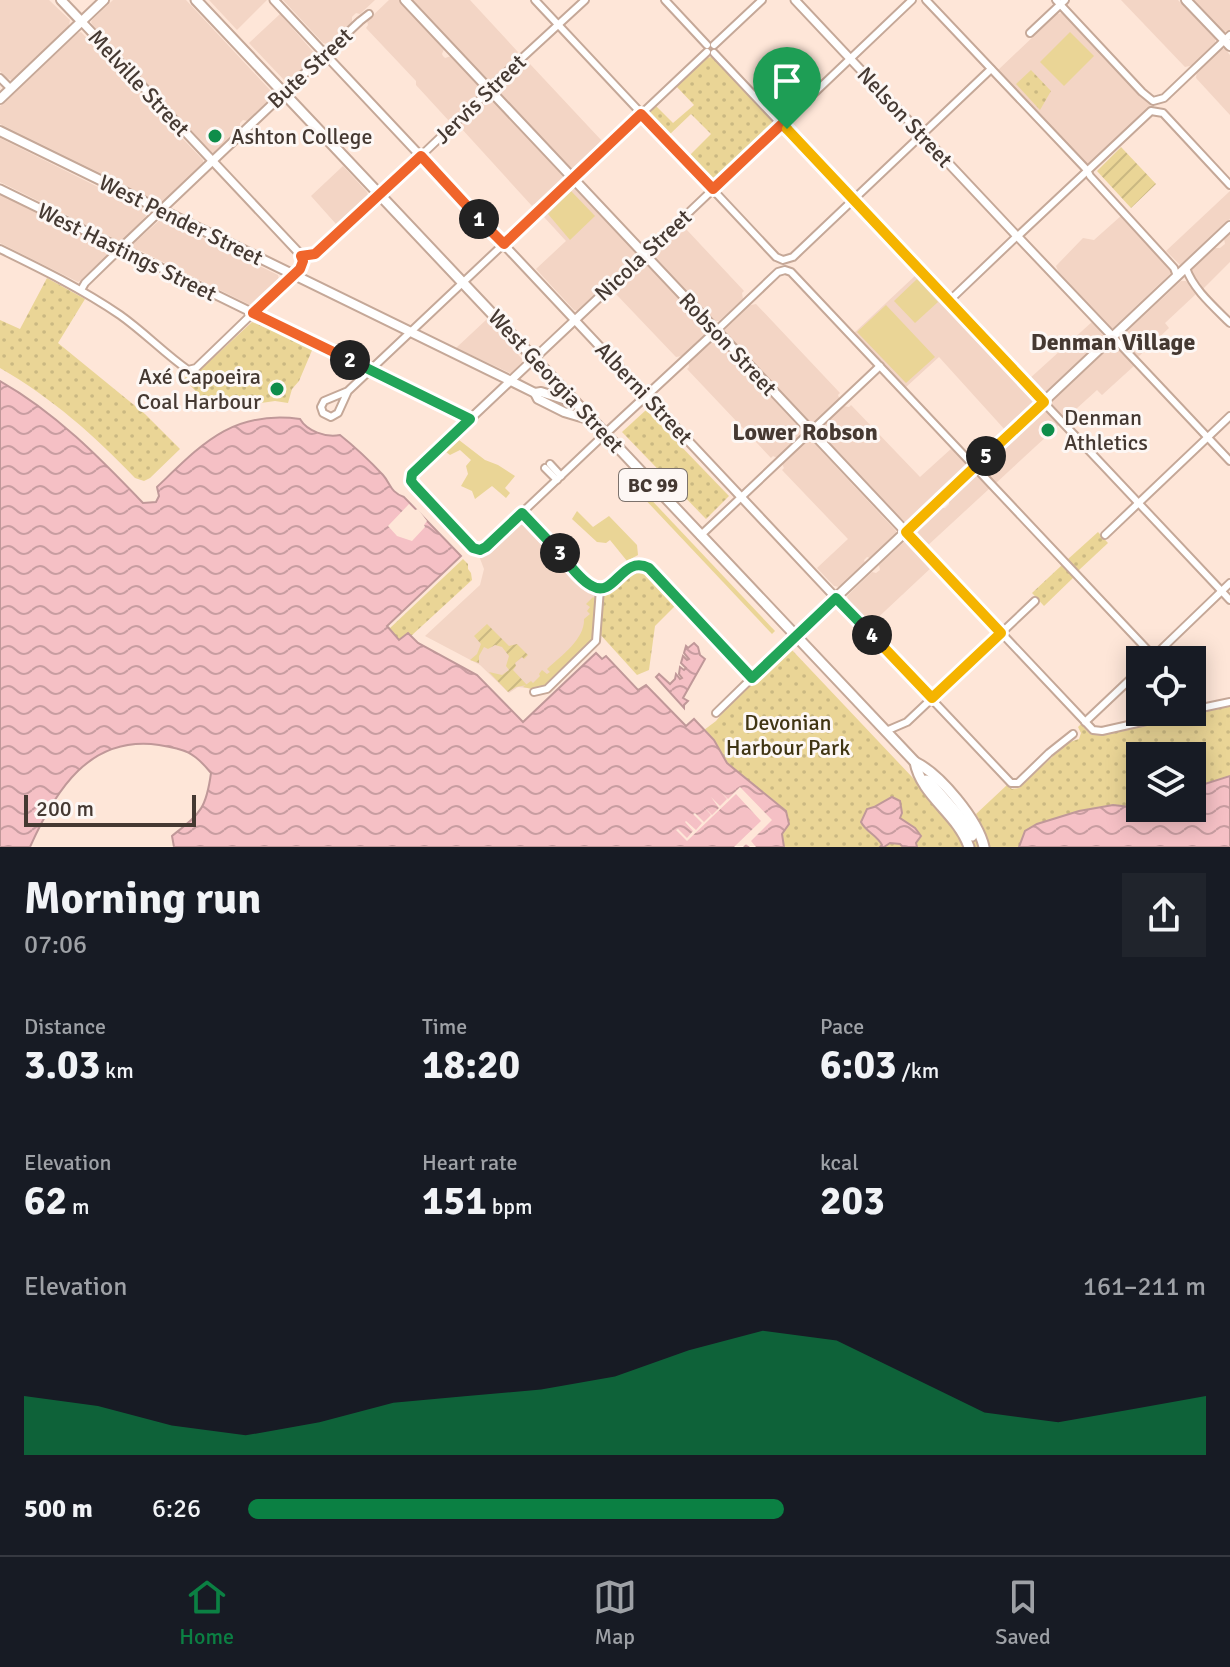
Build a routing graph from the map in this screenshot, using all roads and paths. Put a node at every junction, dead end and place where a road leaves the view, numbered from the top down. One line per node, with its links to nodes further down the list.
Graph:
1 (61, 0): 16 (main road, Melville Street)
2 (104, 0): 16 (main road)
3 (196, 0): 27 (highway, West Georgia Street / BC 99)
4 (274, 0): 21 (street, Alberni Street)
5 (405, 0): 26 (main road, Robson Street)
6 (535, 0): 17 (street)
7 (585, 0): 17 (street, Jervis Street)
8 (665, 0): 20 (street)
9 (762, 0): 20 (street)
10 (795, 0): 22 (street, Nelson Street)
11 (912, 0): 22 (street, Nicola Street)
12 (926, 0): 23 (street)
13 (1186, 0): 19 (main road)
14 (1060, 2): 18 (street); 19 (street)
15 (369, 14): 21 (street, Bute Street)
16 (82, 22): 25 (main road); 34 (street, Melville Street)
17 (558, 24): 26 (street, Jervis Street); 29 (street)
18 (1030, 33)
19 (1228, 41)
20 (710, 49): 29 (street); 30 (street)
21 (325, 54): 27 (street, Bute Street); 33 (street, Alberni Street)
22 (851, 59): 30 (street, Nicola Street); 32 (street, Nelson Street)
23 (991, 69): 32 (street); 35 (street)
24 (0, 78): 25 (street)
25 (11, 89): 28 (main road)
26 (490, 90): 33 (street, Jervis Street); 36 (main road, Robson Street)
27 (284, 93): 34 (street, Bute Street); 40 (highway, West Georgia Street / BC 99)
28 (0, 99)
29 (641, 114): 36 (street); 39 (street)
30 (782, 124): 39 (street, Nicola Street); 41 (street)
31 (0, 131): 42 (main road, West Pender Street)
32 (923, 135): 41 (street); 44 (street, Nelson Street)
33 (421, 156): 40 (street, Jervis Street); 45 (street, Alberni Street)
34 (213, 161): 42 (street, Bute Street); 49 (street, Melville Street)
35 (1087, 170): 37 (street); 44 (street); 52 (street)
36 (573, 179): 45 (street); 48 (main road, Robson Street)
37 (1230, 185)
38 (0, 189): 46 (street, West Hastings Street)
39 (713, 189): 41 (street); 48 (street, Nicola Street)
40 (380, 194): 49 (street, Jervis Street); 53 (highway, West Georgia Street / BC 99)
41 (853, 200): 55 (street)
42 (161, 211): 46 (street, Bute Street); 51 (main road, West Pender Street)
43 (1230, 226): 50 (main road)
44 (1017, 236): 55 (street); 61 (street, Nelson Street)
45 (504, 244): 53 (street); 57 (street, Alberni Street)
46 (121, 248): 54 (street, Bute Street); 56 (street, West Hastings Street)
47 (0, 249): 54 (street)
48 (644, 255): 57 (street, Nicola Street); 59 (main road, Robson Street)
49 (301, 256): 51 (street)
50 (1186, 268): 52 (main road); 58 (street)
51 (294, 275): 56 (street); 60 (main road, West Pender Street)
52 (1177, 276): 61 (main road)
53 (464, 283): 60 (street); 62 (highway, West Georgia Street / BC 99)
54 (81, 290): 56 (street)
55 (949, 301): 70 (street)
56 (253, 313): 64 (street, West Hastings Street)
57 (575, 320): 62 (street, Nicola Street); 68 (street, Alberni Street)
58 (1230, 323)
59 (716, 331): 63 (street); 68 (street); 76 (main road, Robson Street)
60 (410, 332): 64 (street); 65 (main road, West Pender Street)
61 (1113, 337): 70 (main road); 78 (street, Nelson Street)
62 (534, 358): 65 (street, Nicola Street); 71 (highway, West Georgia Street / BC 99)
63 (880, 366): 76 (street); 81 (street)
64 (370, 370): 66 (street); 74 (street, West Hastings Street)
65 (509, 381): 67 (main road, West Pender Street); 74 (street, Nicola Street)
66 (348, 391): 69 (street); 72 (street)
67 (535, 393): 71 (main road, West Pender Street); 75 (main road, West Pender Street)
68 (647, 396): 77 (street); 83 (street, Alberni Street)
69 (328, 398): 72 (street); 72 (street)
70 (1044, 402): 81 (main road); 84 (street)
71 (578, 404): 75 (highway, West Georgia Street / BC 99)
72 (340, 411)
73 (1230, 416): 78 (street)
74 (470, 419): 85 (street, Nicola Street)
75 (592, 420): 77 (highway, West Georgia Street / BC 99)
76 (811, 431): 83 (street); 86 (main road, Robson Street)
77 (605, 434): 82 (street); 88 (highway, West Georgia Street / BC 99)
78 (1208, 438): 79 (street, Nelson Street); 84 (street)
79 (1230, 461)
80 (547, 466): 82 (street)
81 (975, 467): 86 (main road); 97 (street)
82 (559, 478): 85 (street)
83 (741, 496): 88 (street); 92 (street, Alberni Street)
84 (1139, 503): 87 (street); 91 (street)
85 (522, 513): 90 (street)
86 (906, 532): 92 (main road); 95 (street, Robson Street)
87 (1105, 535)
88 (700, 536): 96 (highway, West Georgia Street / BC 99)
89 (1230, 583): 91 (street)
90 (600, 589): 99 (street); 101 (street)
91 (1222, 591): 93 (street); 98 (street)
92 (836, 598): 96 (main road); 102 (street, Alberni Street)
93 (1230, 600)
94 (1035, 601): 95 (street)
95 (1001, 633): 102 (street); 106 (street, Robson Street)
96 (795, 636): 99 (street); 108 (highway, West Georgia Street / BC 99)
97 (1142, 646)
98 (1167, 646)
99 (752, 678): 105 (street)
100 (1126, 683): 106 (street)
101 (534, 692)
102 (932, 698): 108 (street); 109 (street, Alberni Street)
103 (1230, 702): 104 (street)
104 (1206, 707)
105 (716, 713)
106 (1085, 722): 107 (street)
107 (1126, 726)
108 (886, 731): 110 (highway, West Georgia Street / BC 99)
109 (1073, 734)
110 (915, 762): 111 (highway, West Georgia Street / BC 99); 112 (highway, West Georgia Street / BC 99)
111 (923, 779): 112 (highway, West Georgia Street / BC 99); 112 (highway)
112 (972, 836): 113 (highway, BC 99)
113 (984, 847)

